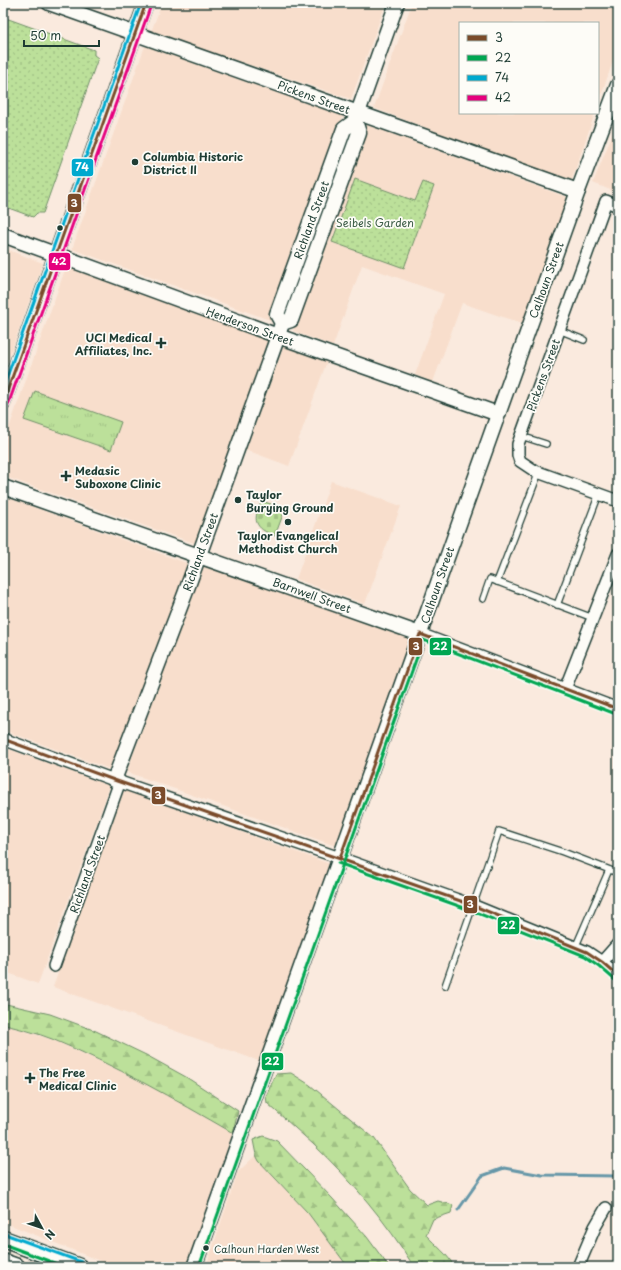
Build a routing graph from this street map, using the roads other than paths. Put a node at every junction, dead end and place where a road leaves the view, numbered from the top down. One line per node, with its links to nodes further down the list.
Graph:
1 (49, 3): 4 (street, Pickens Street)
2 (146, 3): 4 (street)
3 (397, 3): 6 (street, Richland Street)
4 (135, 34): 6 (street, Pickens Street); 12 (street)
5 (618, 85): 9 (street, Calhoun Street)
6 (356, 117): 7 (street, Richland Street); 8 (street, Richland Street); 9 (street, Pickens Street)
7 (324, 183): 8 (street); 13 (street, Richland Street)
8 (339, 188): 14 (street, Richland Street)
9 (578, 191): 19 (street, Calhoun Street)
10 (618, 206): 16 (street, Pickens Street)
11 (3, 236): 12 (street, Henderson Street)
12 (56, 254): 15 (street, Henderson Street); 18 (street)
13 (296, 260): 14 (street); 15 (street, Richland Street)
14 (311, 265): 15 (street, Richland Street)
15 (280, 330): 19 (street, Henderson Street); 27 (street, Richland Street)
16 (559, 330): 17 (lane); 20 (street, Pickens Street)
17 (584, 340)
18 (3, 403)
19 (498, 414): 32 (street, Calhoun Street)
20 (521, 436): 21 (lane); 22 (street, Pickens Street)
21 (546, 444)
22 (539, 472): 24 (street, Pickens Street); 28 (lane)
23 (3, 487): 27 (street, Barnwell Street)
24 (599, 494): 25 (street, Pickens Street); 30 (lane)
25 (618, 501)
26 (618, 554): 31 (street)
27 (199, 555): 32 (street, Barnwell Street); 36 (street, Richland Street)
28 (497, 582): 29 (lane); 30 (lane)
29 (483, 599)
30 (557, 605): 31 (lane)
31 (593, 618): 33 (street)
32 (420, 634): 33 (street, Barnwell Street); 37 (street, Calhoun Street)
33 (566, 689): 34 (street, Barnwell Street)
34 (618, 709)
35 (3, 739): 36 (street)
36 (117, 780): 37 (street); 44 (street, Richland Street)
37 (340, 858): 40 (street); 52 (street, Calhoun Street)
38 (609, 870): 39 (lane); 40 (lane); 42 (lane)
39 (618, 873)
40 (472, 905): 42 (street); 46 (lane)
41 (618, 944): 43 (street)
42 (575, 948): 43 (street)
43 (602, 962): 45 (street)
44 (54, 966)
45 (618, 976)
46 (445, 986)
47 (606, 1208): 53 (street)
48 (3, 1239): 51 (main road)
49 (3, 1262): 50 (main road)
50 (17, 1267)
51 (79, 1267)
52 (194, 1267)
53 (578, 1267)

